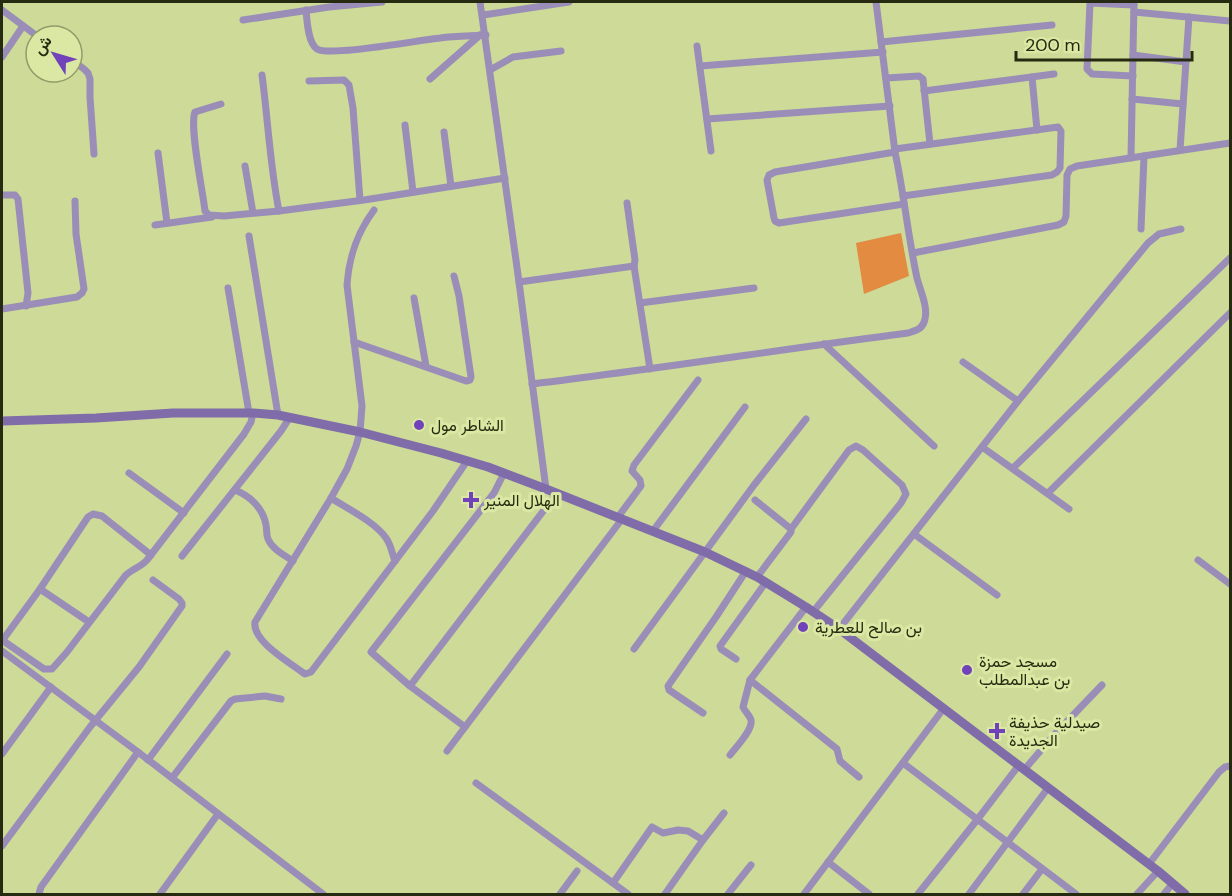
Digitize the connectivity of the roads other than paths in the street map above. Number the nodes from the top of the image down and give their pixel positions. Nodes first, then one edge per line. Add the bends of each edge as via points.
1 (382, 2) edge
2 (480, 2) edge
3 (568, 2) edge
4 (876, 2) edge
5 (1090, 2) edge
6 (1134, 6) edge
7 (2, 10) edge
8 (306, 10) junction
9 (483, 15) junction
10 (1189, 17) junction
11 (243, 20) dead end
12 (1230, 21) edge
13 (1052, 25) dead end
14 (23, 26) joint
15 (483, 35) junction
16 (881, 42) junction
17 (698, 46) dead end
18 (561, 51) dead end
19 (883, 52) junction
20 (1133, 55) junction
21 (2, 57) edge
22 (1186, 62) junction
23 (700, 66) junction
24 (84, 69) edge
25 (490, 69) junction
26 (1054, 74) dead end
27 (261, 75) dead end
28 (1132, 76) junction
29 (1032, 77) junction
30 (886, 78) junction
31 (430, 79) dead end
32 (309, 81) dead end
33 (924, 91) junction
34 (1132, 99) junction
35 (221, 104) dead end
36 (1183, 104) junction
37 (890, 106) junction
38 (707, 119) junction
39 (405, 125) dead end
40 (1037, 130) junction
41 (444, 132) dead end
42 (1230, 143) edge
43 (930, 144) junction
44 (1180, 150) junction
45 (711, 151) dead end
46 (895, 151) junction
47 (158, 153) dead end
48 (94, 154) dead end
49 (1144, 156) junction
50 (1131, 158) junction
51 (245, 166) dead end
52 (505, 178) junction
53 (451, 186) junction
54 (413, 192) junction
55 (2, 195) edge
56 (360, 200) junction
57 (903, 200) junction
58 (75, 201) dead end
59 (627, 203) dead end
60 (374, 210) dead end
61 (279, 211) junction
62 (253, 213) junction
63 (215, 216) junction
64 (167, 223) junction
65 (155, 225) dead end
66 (1142, 229) dead end
67 (1181, 229) dead end
68 (249, 236) dead end
69 (913, 253) junction
70 (1230, 258) edge
71 (634, 266) junction
72 (454, 276) dead end
73 (519, 282) junction
74 (228, 288) dead end
75 (754, 288) dead end
76 (414, 298) dead end
77 (639, 303) junction
78 (27, 306) junction
79 (2, 309) edge
80 (1230, 314) edge
81 (354, 342) junction
82 (824, 344) junction
83 (963, 362) dead end
84 (426, 366) junction
85 (650, 369) junction
86 (698, 380) dead end
87 (532, 384) junction
88 (1018, 401) junction
89 (745, 407) dead end
90 (251, 413) junction
91 (278, 415) junction
92 (290, 417) junction
93 (806, 419) dead end
94 (2, 421) edge
95 (360, 432) junction
96 (934, 446) dead end
97 (982, 447) junction
98 (467, 461) junction
99 (1013, 468) junction
100 (129, 473) dead end
101 (504, 473) junction
102 (546, 489) junction
103 (235, 490) junction
104 (557, 493) junction
105 (1047, 493) junction
106 (331, 498) junction
107 (755, 500) dead end
108 (1069, 509) dead end
109 (183, 513) junction
110 (620, 518) junction
111 (791, 529) junction
112 (653, 531) junction
113 (914, 534) junction
114 (705, 552) junction
115 (151, 555) junction
116 (182, 556) dead end
117 (1198, 560) dead end
118 (293, 561) junction
119 (395, 561) junction
120 (746, 571) junction
121 (757, 577) junction
122 (153, 580) dead end
123 (766, 582) junction
124 (1230, 584) edge
125 (40, 589) junction
126 (997, 595) dead end
127 (809, 609) junction
128 (89, 622) junction
129 (839, 629) junction
130 (2, 641) edge
131 (634, 649) dead end
132 (2, 651) edge
133 (227, 654) dead end
134 (736, 658) dead end
135 (750, 680) junction
136 (1102, 685) dead end
137 (411, 686) junction
138 (51, 687) junction
139 (281, 699) dead end
140 (944, 708) junction
141 (703, 713) dead end
142 (96, 720) junction
143 (465, 727) junction
144 (447, 751) dead end
145 (138, 752) junction
146 (2, 754) edge
147 (730, 755) dead end
148 (148, 760) junction
149 (903, 763) junction
150 (1230, 766) edge
151 (1022, 767) junction
152 (859, 777) dead end
153 (172, 778) junction
154 (476, 783) dead end
155 (1048, 788) junction
156 (724, 813) dead end
157 (218, 814) junction
158 (977, 820) junction
159 (703, 840) junction
160 (1008, 843) junction
161 (2, 846) edge
162 (828, 862) junction
163 (1149, 864) junction
164 (751, 865) dead end
165 (1042, 869) junction
166 (578, 871) dead end
167 (1158, 871) junction
168 (613, 883) junction
169 (1173, 883) junction
170 (162, 893) edge
171 (39, 894) edge
172 (324, 894) edge
173 (560, 894) edge
174 (628, 894) edge
175 (665, 894) edge
176 (728, 894) edge
177 (804, 894) edge
178 (869, 894) edge
179 (918, 894) edge
180 (969, 894) edge
181 (1023, 894) edge
182 (1076, 894) edge
183 (1137, 894) edge
184 (1164, 894) edge
185 (1185, 894) edge

1 - 8 street
2 - 9 street
3 - 9 street
4 - 16 street
5 - 6 street
5 - 28 street via 1088,72
6 - 10 street
6 - 20 street
7 - 14 street
8 - 11 street
8 - 15 street via 311,43 328,52
9 - 15 street
10 - 12 street
10 - 22 street
13 - 16 street
14 - 21 street
15 - 25 street
15 - 31 street
16 - 19 street
17 - 23 street
18 - 25 street via 513,57
19 - 23 street
19 - 30 street
20 - 22 street
20 - 28 street
22 - 36 street
23 - 38 street
24 - 48 street via 90,79
25 - 52 street
26 - 29 street
27 - 61 street
28 - 34 street
29 - 33 street
29 - 40 street
30 - 33 street via 920,76
30 - 37 street
32 - 56 street via 344,80 349,85
33 - 43 street
34 - 36 street
34 - 50 street
35 - 63 street via 195,112 194,116 205,211
36 - 44 street
37 - 38 street
37 - 46 street
38 - 45 street
39 - 54 street
40 - 43 street
40 - 57 street via 1060,129 1060,168 1056,173
41 - 53 street
42 - 44 street
43 - 46 street
44 - 49 street
46 - 57 street
46 - 57 street via 775,172 767,180 774,218 779,222
47 - 64 street
49 - 50 street
49 - 66 street
50 - 69 street via 1070,169 1066,216 1058,225
51 - 62 street
52 - 53 street
52 - 73 street
53 - 54 street
54 - 56 street
55 - 78 street via 18,198
56 - 61 street
57 - 69 street
58 - 78 street via 83,291 77,297
59 - 71 street
60 - 81 street via 357,238 348,270
61 - 62 street
62 - 63 street
63 - 64 street
64 - 65 street
67 - 88 street via 1159,234 1148,243
68 - 91 street
69 - 82 street via 926,311 922,326 908,333
70 - 99 street
71 - 73 street
71 - 77 street
72 - 84 street via 471,378 466,381
73 - 87 street
74 - 90 street
75 - 77 street
76 - 84 street
77 - 85 street
78 - 79 street
80 - 105 street
81 - 84 street
81 - 95 street via 362,406
82 - 85 street
82 - 96 street
83 - 88 street
85 - 87 street
86 - 110 street via 634,465 632,471 641,486
87 - 102 street
88 - 97 street
89 - 112 street
90 - 91 main road
90 - 94 main road via 173,412
90 - 109 street via 244,434
91 - 92 main road
92 - 95 main road
92 - 103 street
93 - 114 street
95 - 98 main road
95 - 106 street
97 - 99 street
97 - 113 street
98 - 101 main road
98 - 119 street
99 - 105 street
100 - 109 street
101 - 102 main road
101 - 137 street via 494,493 371,652
102 - 104 main road
103 - 116 street
103 - 118 street via 262,512 268,539
104 - 110 main road
104 - 137 street
105 - 108 street
106 - 118 street
106 - 119 street via 378,529 391,547
107 - 111 street
109 - 115 street
110 - 112 main road
110 - 143 street
111 - 121 street
111 - 127 street via 849,450 856,446 903,485 906,494 901,503
112 - 114 main road
113 - 126 street
113 - 129 street
114 - 120 main road
114 - 131 street
115 - 125 street via 102,516 93,514
115 - 128 street via 125,576
117 - 124 street
118 - 119 street via 254,628 265,643 305,674 315,668
120 - 121 main road
120 - 141 street via 668,686
121 - 123 main road
122 - 142 street via 182,605 139,668
123 - 127 main road
123 - 134 street via 720,646
125 - 128 street
125 - 130 street
127 - 129 main road
127 - 135 street
128 - 130 street via 52,669 44,669
129 - 140 main road
132 - 138 street
133 - 148 street
135 - 147 street via 743,707 752,723
135 - 152 street via 837,749 840,761
136 - 151 street
137 - 143 street
138 - 142 street
138 - 146 street
139 - 153 street via 265,696 231,701
140 - 149 street
140 - 151 main road
142 - 145 street
142 - 161 street
143 - 144 street
145 - 148 street
145 - 171 street
148 - 153 street
149 - 158 street
149 - 162 street
150 - 163 street via 1219,772
151 - 155 main road
151 - 158 street
153 - 157 street
154 - 168 street
155 - 160 street
155 - 163 main road
156 - 159 street
157 - 170 street
157 - 172 street
158 - 160 street
158 - 179 street
159 - 168 street via 688,831 663,833 652,827
159 - 175 street
160 - 165 street
160 - 180 street
162 - 177 street
162 - 178 street
163 - 167 main road
164 - 176 street
165 - 181 street
165 - 182 street
166 - 173 street
167 - 169 main road
167 - 183 street
168 - 174 street
169 - 184 street
169 - 185 main road

